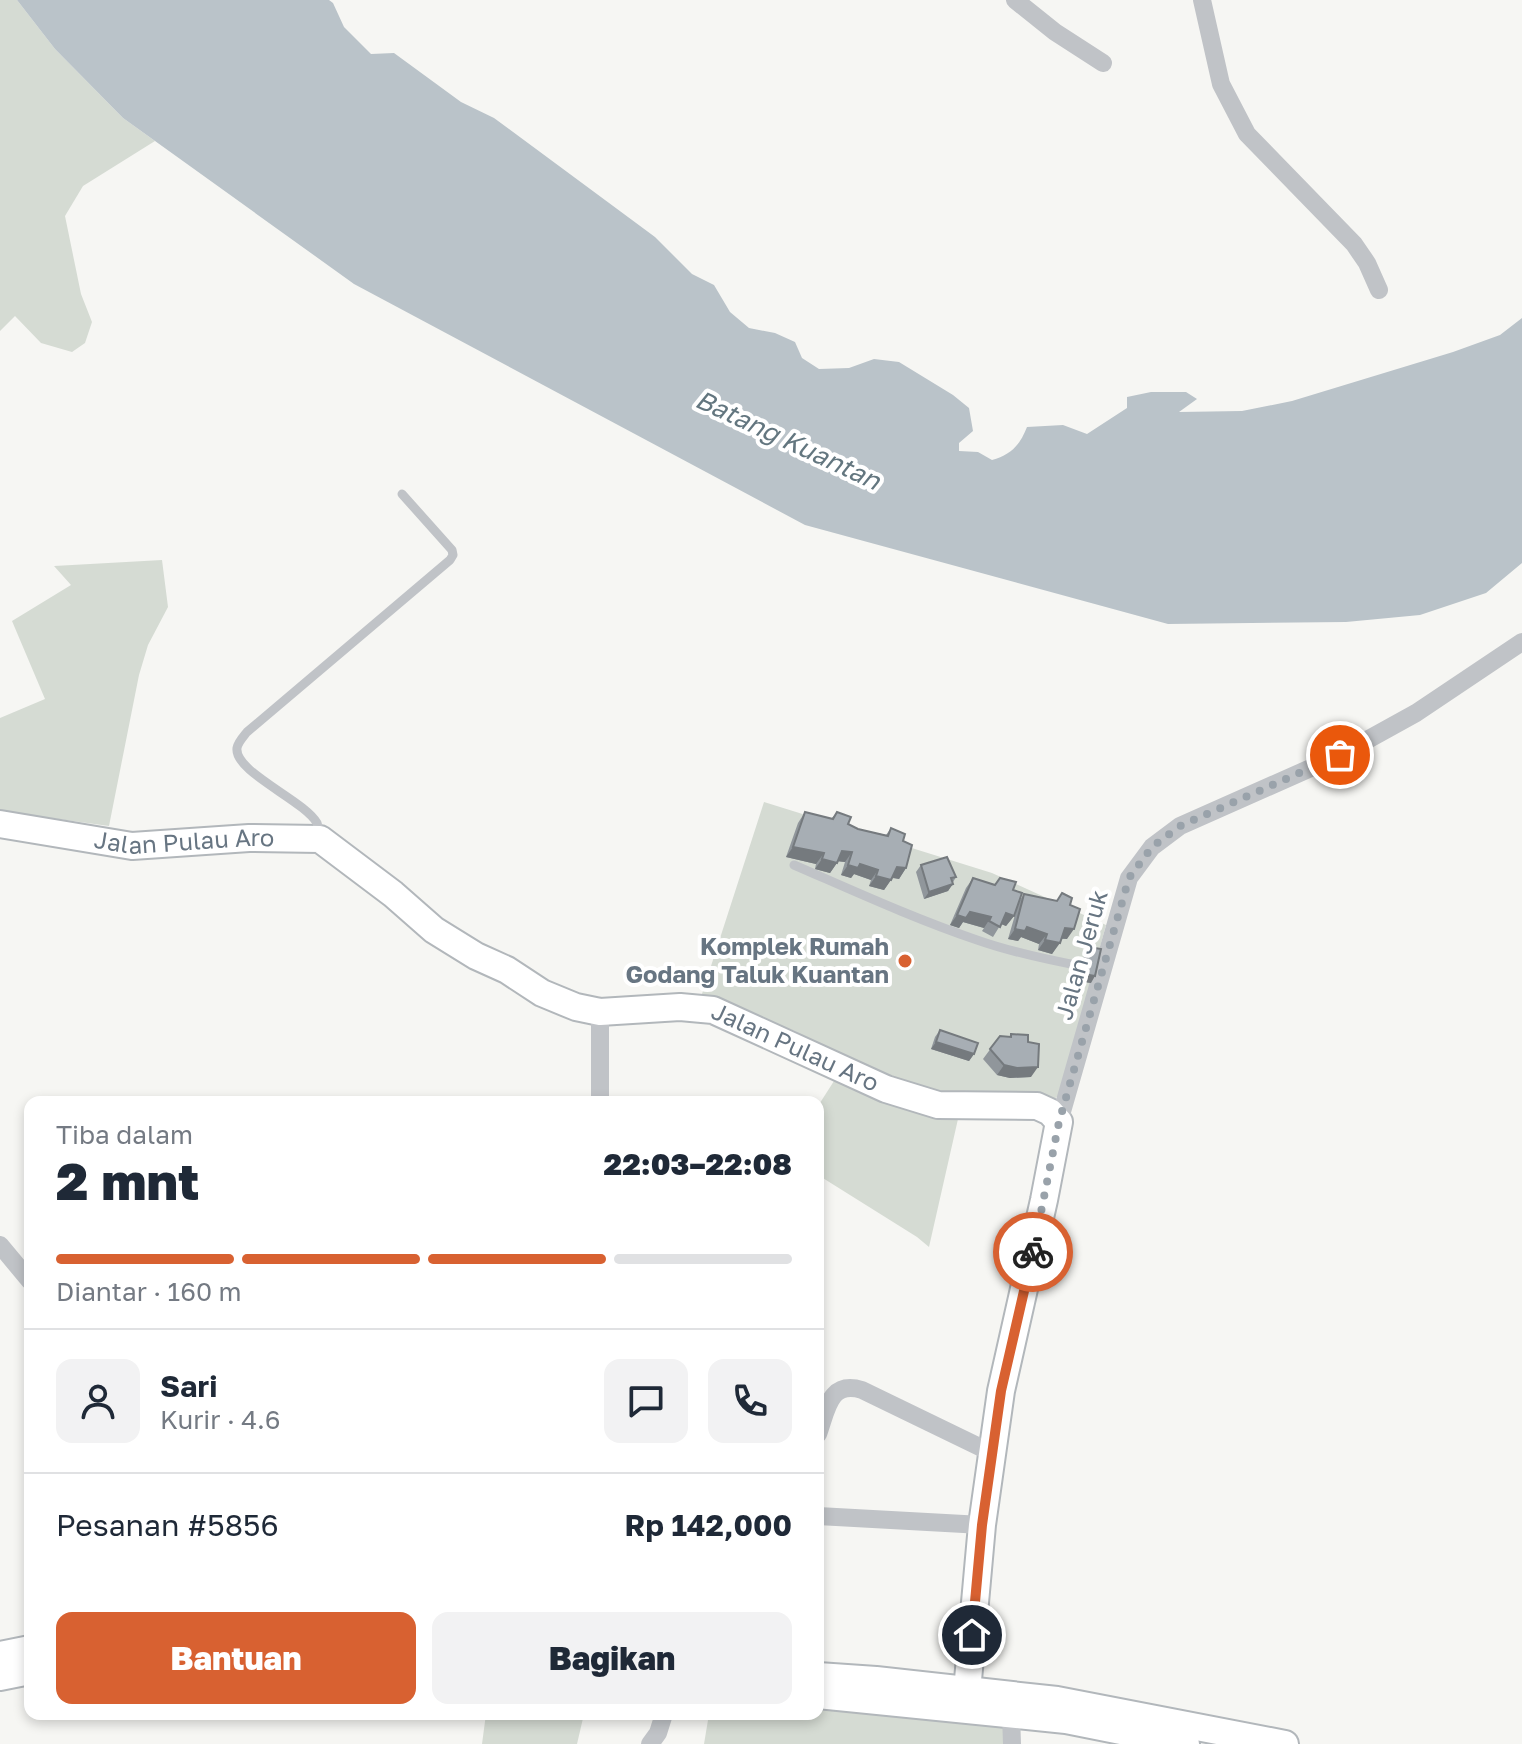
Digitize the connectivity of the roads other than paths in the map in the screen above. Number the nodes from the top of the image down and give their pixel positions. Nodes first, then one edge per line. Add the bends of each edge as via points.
1 (1015, 0) edge
2 (1202, 0) edge
3 (1103, 63) dead end
4 (1379, 290) dead end
5 (402, 494) dead end
6 (1522, 642) edge
7 (0, 824) edge
8 (320, 839) junction
9 (794, 865) dead end
10 (1102, 970) junction
11 (600, 1012) junction
12 (600, 1096) edge
13 (1059, 1122) junction
14 (0, 1245) edge
15 (24, 1274) edge
16 (824, 1418) edge
17 (992, 1453) junction
18 (824, 1516) edge
19 (982, 1525) junction
20 (24, 1650) edge
21 (0, 1655) edge
22 (24, 1672) edge
23 (824, 1676) edge
24 (0, 1677) edge
25 (967, 1691) junction
26 (824, 1696) edge
27 (1011, 1714) junction
28 (662, 1720) edge
29 (650, 1744) edge
30 (1012, 1744) edge
31 (1186, 1744) edge
32 (1285, 1744) edge

1 - 3 street
2 - 4 street via 1221,84 1247,134 1354,244
5 - 8 lane via 452,550 450,560 238,744 244,766 304,809 318,825
6 - 10 street, Jalan Jeruk via 1391,727 1180,826 1152,847 1129,878
7 - 8 street, Jalan Pulau Aro via 132,846
8 - 11 street, Jalan Pulau Aro via 434,930 476,956 542,993
9 - 10 lane via 979,941
10 - 13 street, Jalan Jeruk
11 - 12 street
11 - 13 street, Jalan Pulau Aro via 713,1010 886,1089 938,1105 1037,1106
13 - 17 street
14 - 15 street
16 - 17 street via 833,1395 851,1387
17 - 19 street
18 - 19 street
19 - 25 street
20 - 21 street
22 - 24 street
23 - 25 street
25 - 32 street via 1057,1700
26 - 27 street
27 - 30 street
27 - 31 street
28 - 29 street

